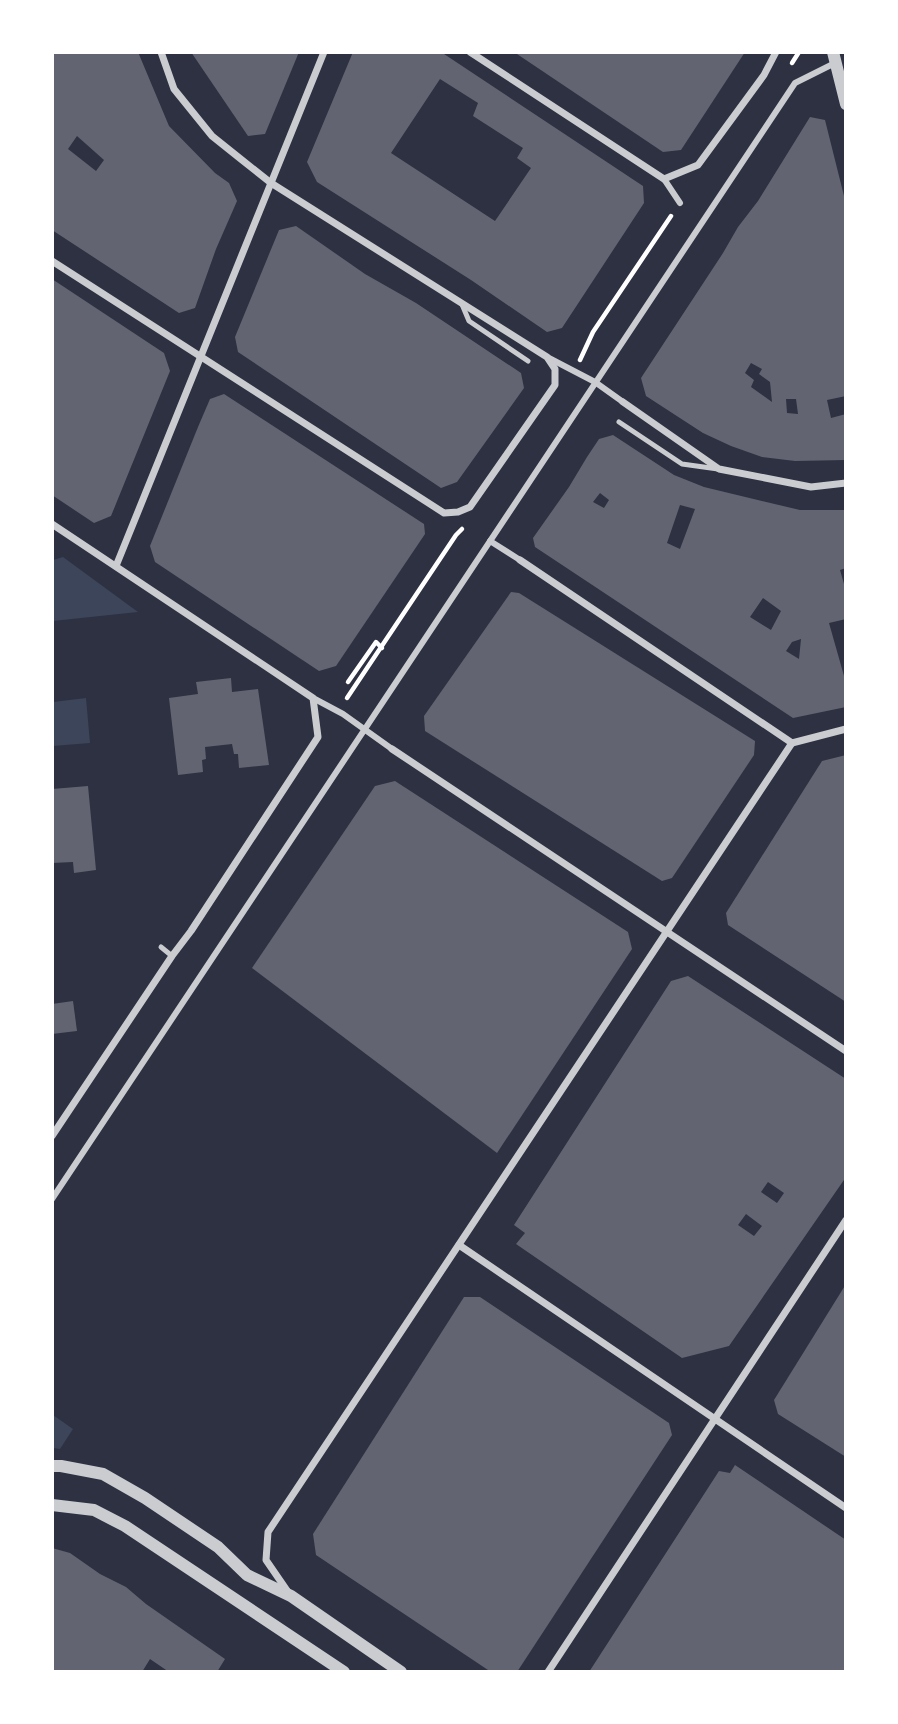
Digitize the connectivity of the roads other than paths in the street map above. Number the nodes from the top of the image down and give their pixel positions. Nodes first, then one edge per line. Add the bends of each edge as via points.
1 (161, 52) edge
2 (324, 52) edge
3 (470, 52) edge
4 (776, 52) edge
5 (834, 58) edge
6 (845, 104) edge
7 (664, 179) junction
8 (271, 183) junction
9 (680, 203) road end
10 (52, 261) edge
11 (461, 302) junction
12 (201, 357) junction
13 (547, 357) junction
14 (528, 361) dead end
15 (596, 382) junction
16 (623, 402) joint
17 (619, 422) dead end
18 (719, 469) junction
19 (845, 483) edge
20 (52, 524) edge
21 (490, 541) junction
22 (520, 560) joint
23 (116, 566) junction
24 (313, 698) junction
25 (845, 729) edge
26 (365, 730) junction
27 (792, 743) junction
28 (392, 749) joint
29 (667, 932) junction
30 (161, 947) dead end
31 (172, 956) junction
32 (845, 1051) edge
33 (52, 1136) edge
34 (52, 1199) edge
35 (845, 1220) edge
36 (458, 1245) junction
37 (716, 1419) junction
38 (52, 1466) edge
39 (52, 1505) edge
40 (845, 1508) edge
41 (291, 1596) junction
42 (344, 1671) edge
43 (401, 1671) edge
44 (548, 1671) edge

1 - 8 street via 174,89 212,136
2 - 8 street
3 - 7 street
4 - 7 street via 698,165
5 - 6 street
5 - 15 street via 795,83
7 - 9 street
8 - 11 street
8 - 12 street
10 - 12 street
11 - 13 street
11 - 14 lane via 469,321
12 - 13 street via 444,513 470,507 555,385 555,369
12 - 23 street
13 - 15 street
15 - 16 street
15 - 21 street
16 - 18 street
17 - 18 lane via 682,464
18 - 19 street via 811,487
20 - 23 street
21 - 22 street
21 - 26 street
22 - 27 street
23 - 24 street
24 - 26 street
24 - 31 street via 318,737
25 - 27 street
26 - 28 street
26 - 34 street
27 - 29 street
28 - 29 street
29 - 32 street
29 - 36 street
30 - 31 lane
31 - 33 street
35 - 37 street
36 - 37 street
36 - 41 street via 268,1532 266,1560
37 - 40 street
37 - 44 street
38 - 41 street via 103,1474 218,1547 247,1576
39 - 42 street via 94,1510 125,1526
41 - 43 street

